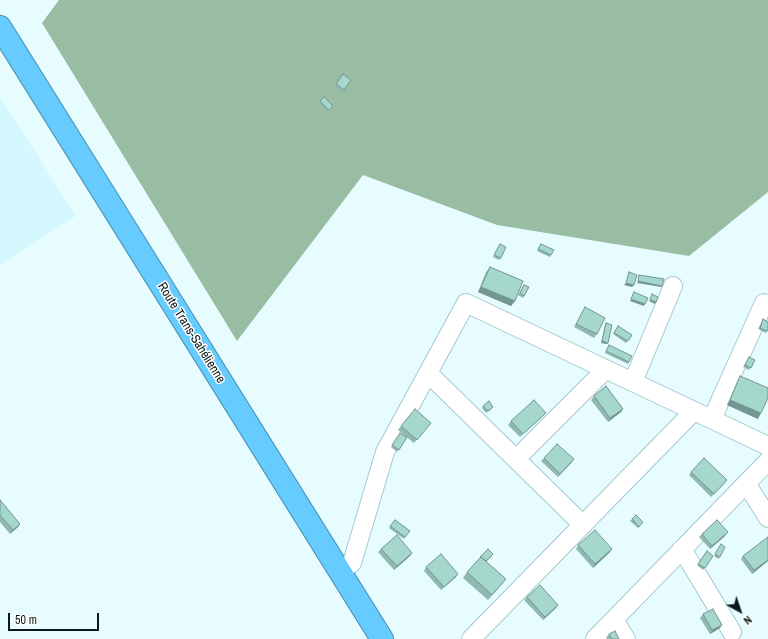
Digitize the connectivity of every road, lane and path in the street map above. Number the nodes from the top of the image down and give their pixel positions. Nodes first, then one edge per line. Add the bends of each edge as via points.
1 (0, 27) edge
2 (673, 286) dead end
3 (764, 303) dead end
4 (606, 369) junction
5 (428, 373) junction
6 (633, 382) junction
7 (694, 410) junction
8 (712, 419) junction
9 (768, 446) edge
10 (516, 459) junction
11 (768, 461) edge
12 (746, 483) junction
13 (768, 518) edge
14 (583, 525) junction
15 (682, 549) junction
16 (340, 572) junction
17 (614, 620) junction
18 (732, 632) dead end
19 (382, 639) edge
20 (472, 639) edge
21 (595, 639) edge
22 (626, 639) edge

1 - 16 highway, Route Trans-Sahélienne
2 - 6 street
3 - 8 street
4 - 5 street via 466,303
4 - 6 street
4 - 10 street
5 - 10 street
5 - 16 street via 385,452 352,564
6 - 7 street
7 - 8 street
7 - 14 street
8 - 9 street
10 - 14 street
11 - 12 street
12 - 13 street
12 - 15 street
14 - 20 street
15 - 17 street
15 - 18 street
16 - 19 highway, Route Trans-Sahélienne
17 - 21 street
17 - 22 street

